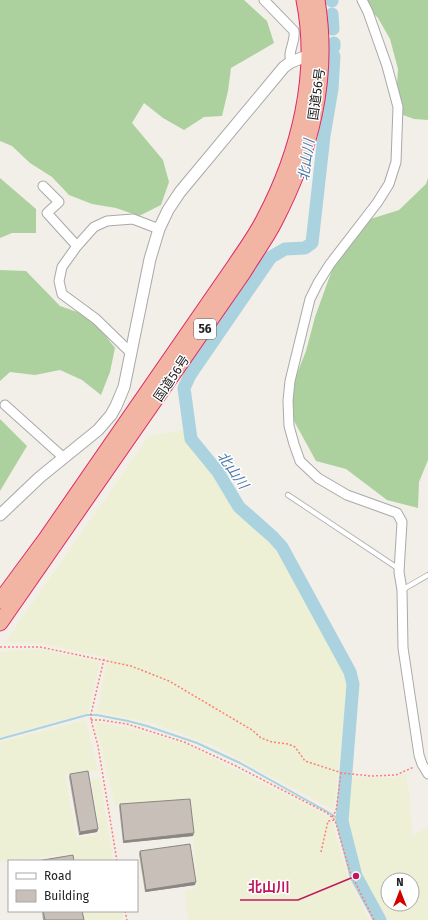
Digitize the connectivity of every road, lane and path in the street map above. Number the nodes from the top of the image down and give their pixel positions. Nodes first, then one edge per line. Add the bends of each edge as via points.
1 (264, 0) edge
2 (304, 0) edge
3 (317, 0) edge
4 (362, 0) edge
5 (315, 53) junction
6 (291, 62) junction
7 (43, 186) dead end
8 (159, 229) junction
9 (77, 246) junction
10 (131, 353) junction
11 (5, 405) dead end
12 (111, 415) junction
13 (129, 428) junction
14 (64, 458) junction
15 (288, 495) dead end
16 (0, 515) edge
17 (399, 569) junction
18 (428, 575) edge
19 (402, 590) junction
20 (0, 601) edge
21 (0, 623) edge
22 (0, 647) edge
23 (104, 660) junction
24 (91, 720) junction
25 (422, 764) junction
26 (341, 773) junction
27 (428, 774) edge
28 (332, 817) junction
29 (335, 820) junction
30 (321, 852) dead end
31 (118, 860) edge
32 (374, 920) edge

1 - 6 street via 294,31 295,37 289,53
2 - 5 highway, 国道56号 / 56 via 308,37
3 - 5 highway, 国道56号 / 56 via 321,37
4 - 17 street via 387,66 398,107 396,162 389,184 378,203 330,264 310,299 290,381 289,426 300,461 318,478 347,495 397,514 402,522
5 - 6 street
5 - 13 highway, 国道56号 / 56 via 319,89 308,145 278,216 243,273
6 - 8 street via 180,192
7 - 9 street via 59,202 47,213
8 - 9 street via 134,219 107,222 94,227
8 - 10 street via 150,259
9 - 10 street via 62,267 59,281 62,294 96,319
10 - 12 street via 124,387
11 - 14 street
12 - 13 street
12 - 14 street via 98,430
13 - 20 highway, 国道56号 / 56
13 - 21 highway, 国道56号 / 56
14 - 16 street
15 - 17 lane
17 - 19 street
18 - 19 lane
19 - 25 street via 404,648
22 - 23 path via 40,647
23 - 24 path
23 - 26 path via 131,666 169,681 252,730 261,738 295,747 305,761
24 - 28 path via 127,724 184,742 236,766
24 - 31 path
25 - 26 path via 396,775
25 - 27 street
26 - 28 path via 336,811
28 - 29 path
29 - 30 path via 328,821
29 - 32 path via 350,872

